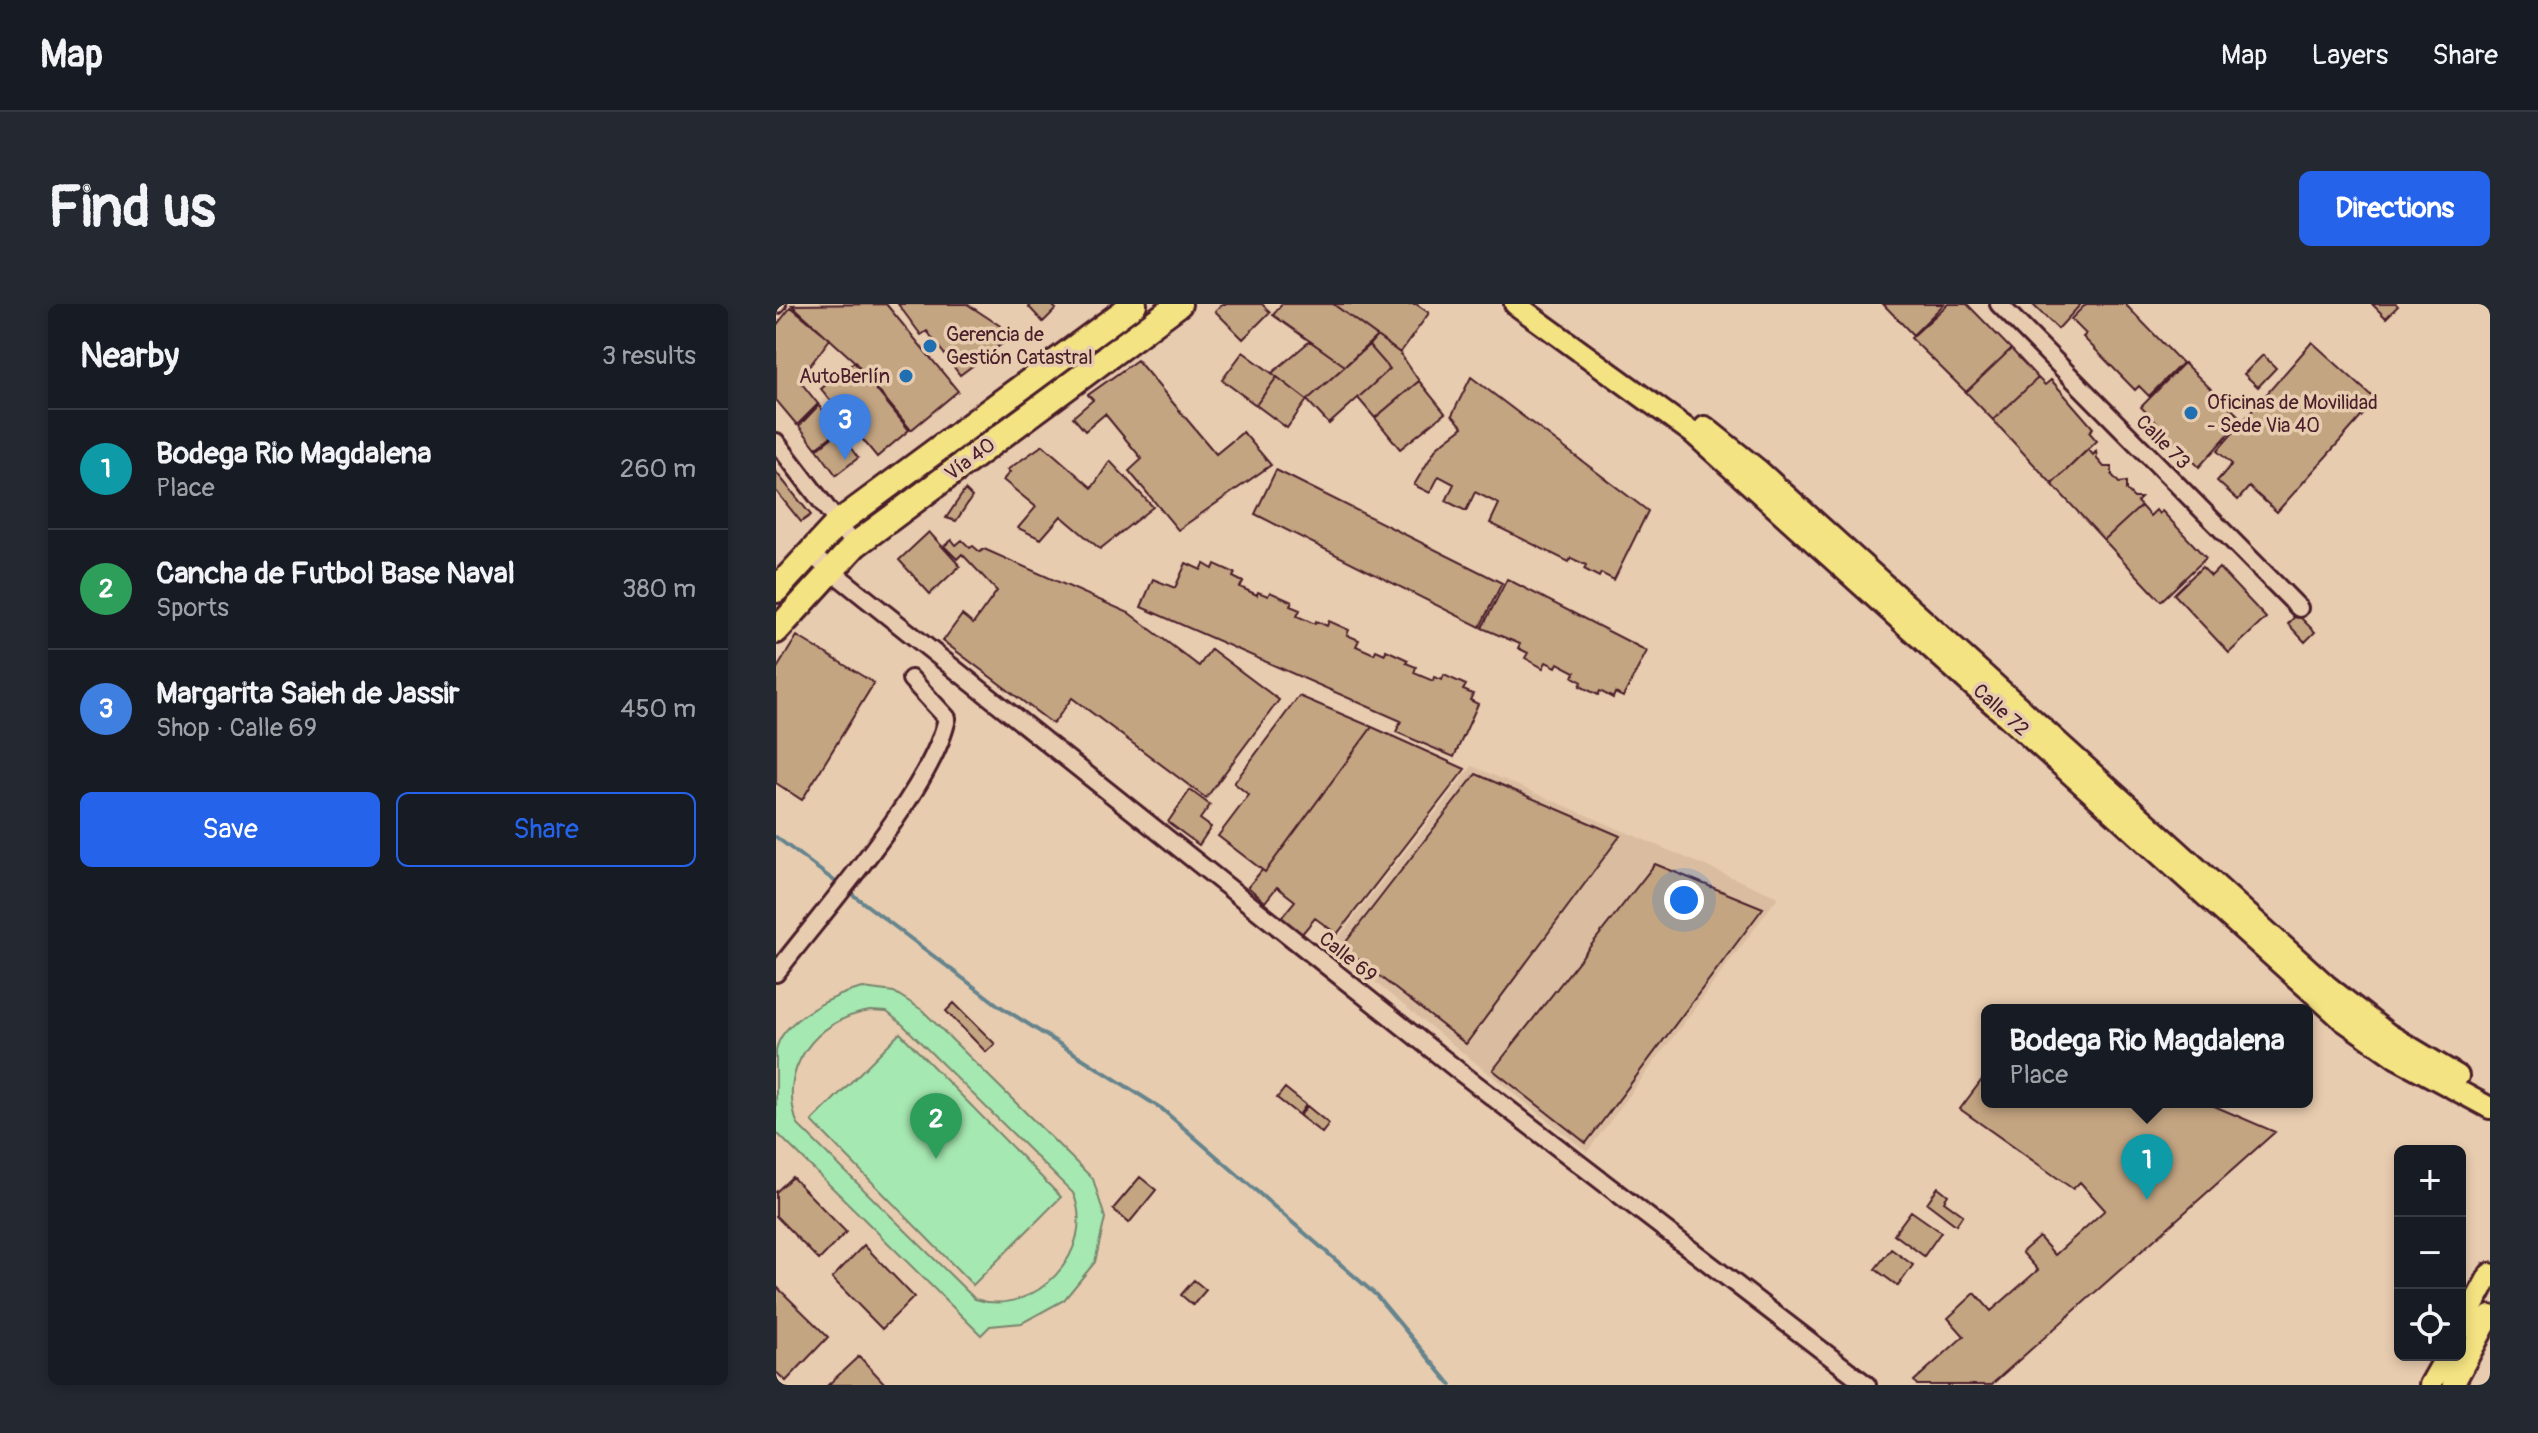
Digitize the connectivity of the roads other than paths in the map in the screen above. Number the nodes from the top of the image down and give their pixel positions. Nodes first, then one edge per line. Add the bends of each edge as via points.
1 (1179, 304) edge
2 (1515, 304) edge
3 (1539, 304) edge
4 (1999, 304) edge
5 (1125, 306) edge
6 (776, 442) edge
7 (838, 523) junction
8 (855, 545) junction
9 (809, 553) junction
10 (830, 570) junction
11 (776, 590) edge
12 (2299, 608) dead end
13 (776, 631) edge
14 (911, 679) dead end
15 (776, 973) edge
16 (2490, 1093) edge
17 (2490, 1108) edge
18 (2490, 1274) edge
19 (2490, 1316) edge
20 (2466, 1319) edge
21 (2444, 1361) edge
22 (1867, 1385) edge
23 (2430, 1385) edge
24 (2453, 1385) edge

1 - 8 highway, Vía 40
2 - 17 main road, Calle 72 via 1694,434 2343,1020 2397,1058
3 - 16 main road, Calle 72 via 1757,469 2326,985 2388,1034
4 - 12 street, Calle 73
5 - 7 highway, Vía 40
6 - 7 street
7 - 8 street
7 - 9 highway, Vía 40
8 - 10 highway, Vía 40
9 - 10 street, Calle 69
9 - 11 highway, Vía 40
10 - 13 highway, Vía 40
10 - 22 street, Calle 69 via 1460,1072
14 - 15 street via 947,718 944,737 902,807
18 - 20 main road
19 - 24 main road
21 - 23 main road

